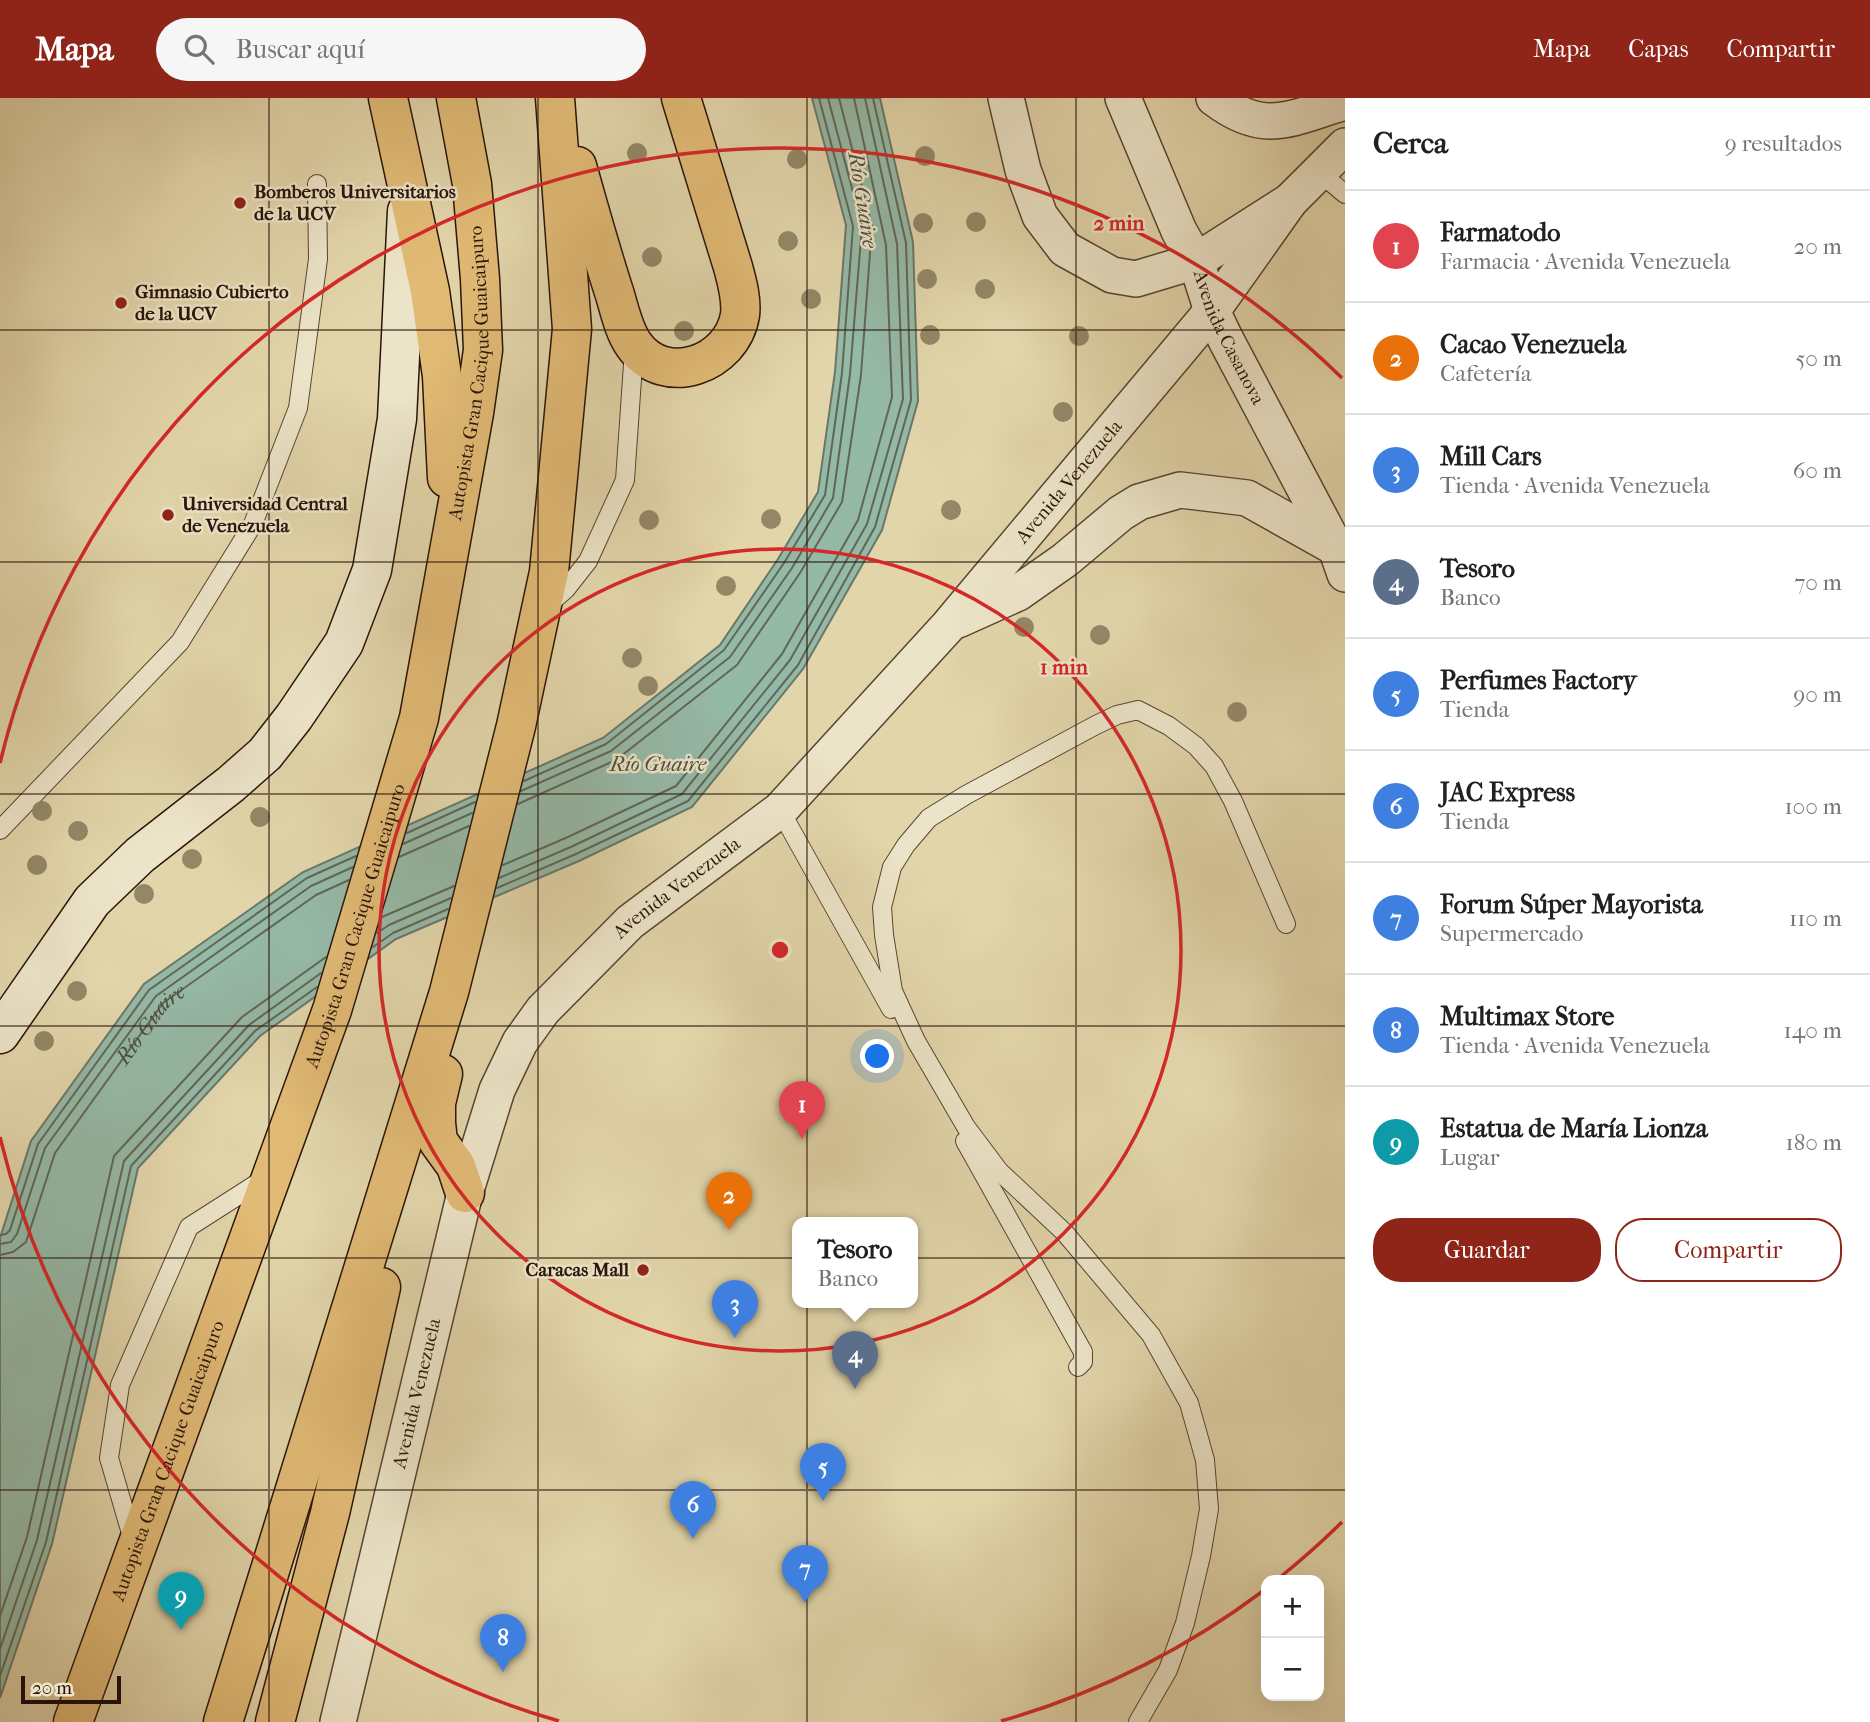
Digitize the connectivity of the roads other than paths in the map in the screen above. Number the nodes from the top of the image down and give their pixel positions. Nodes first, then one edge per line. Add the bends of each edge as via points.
1 (364, 98) edge
2 (388, 98) edge
3 (456, 98) edge
4 (557, 98) edge
5 (681, 98) edge
6 (1006, 98) edge
7 (1123, 98) edge
8 (1214, 98) edge
9 (1345, 102) edge
10 (1345, 146) edge
11 (1319, 172) junction
12 (317, 184) dead end
13 (407, 193) junction
14 (1345, 194) edge
15 (1290, 201) junction
16 (1196, 261) junction
17 (1213, 311) junction
18 (634, 346) junction
19 (446, 560) junction
20 (1340, 561) edge
21 (540, 612) junction
22 (949, 625) junction
23 (780, 810) junction
24 (0, 830) edge
25 (1286, 924) dead end
26 (449, 988) junction
27 (0, 1034) edge
28 (273, 1173) junction
29 (466, 1193) junction
30 (1079, 1367) dead end
31 (135, 1549) junction
32 (73, 1722) edge
33 (223, 1722) edge
34 (275, 1722) edge
35 (338, 1722) edge
36 (1138, 1722) edge

1 - 13 highway
2 - 13 highway
3 - 19 highway, Autopista Gran Cacique Guaicaipuro via 472,184 483,350
4 - 18 highway via 603,259
4 - 21 highway via 572,329 549,572
5 - 18 highway via 733,267 740,316 720,351 693,367 657,365
6 - 16 street via 1023,170 1040,216 1065,249 1112,275 1136,279
7 - 16 street, Avenida Casanova
8 - 9 street via 1247,119 1279,122
10 - 11 street
11 - 14 lane
11 - 15 street
12 - 24 lane via 318,259 298,408 253,524 180,642
13 - 19 highway via 430,291 442,376
13 - 27 main road via 397,419 372,570 344,643 265,754 140,855 92,901
15 - 16 street
15 - 17 street, Avenida Venezuela
16 - 17 street, Avenida Casanova
17 - 20 street, Avenida Casanova
17 - 22 street, Avenida Venezuela
18 - 21 lane via 625,480 588,561
19 - 28 highway, Autopista Gran Cacique Guaicaipuro via 419,718 332,1010
20 - 22 street via 1247,498 1180,490 1139,502 1018,593
21 - 26 highway
22 - 23 street, Avenida Venezuela
23 - 29 street, Avenida Venezuela via 630,922 543,1010 520,1042 497,1090
23 - 30 lane via 1083,1352
25 - 36 lane via 1214,766 1169,726 1138,710 1096,725 929,818 892,867 882,907 893,991 966,1127 999,1171 1065,1233 1151,1335 1189,1403 1205,1460 1209,1509 1185,1623 1168,1670
26 - 29 highway via 446,1062 436,1123 438,1141 456,1166
26 - 33 highway
26 - 34 highway via 330,1513
28 - 31 highway, Autopista Gran Cacique Guaicaipuro
28 - 31 lane via 189,1227 120,1385 109,1458
29 - 35 street, Avenida Venezuela
31 - 32 highway, Autopista Gran Cacique Guaicaipuro

